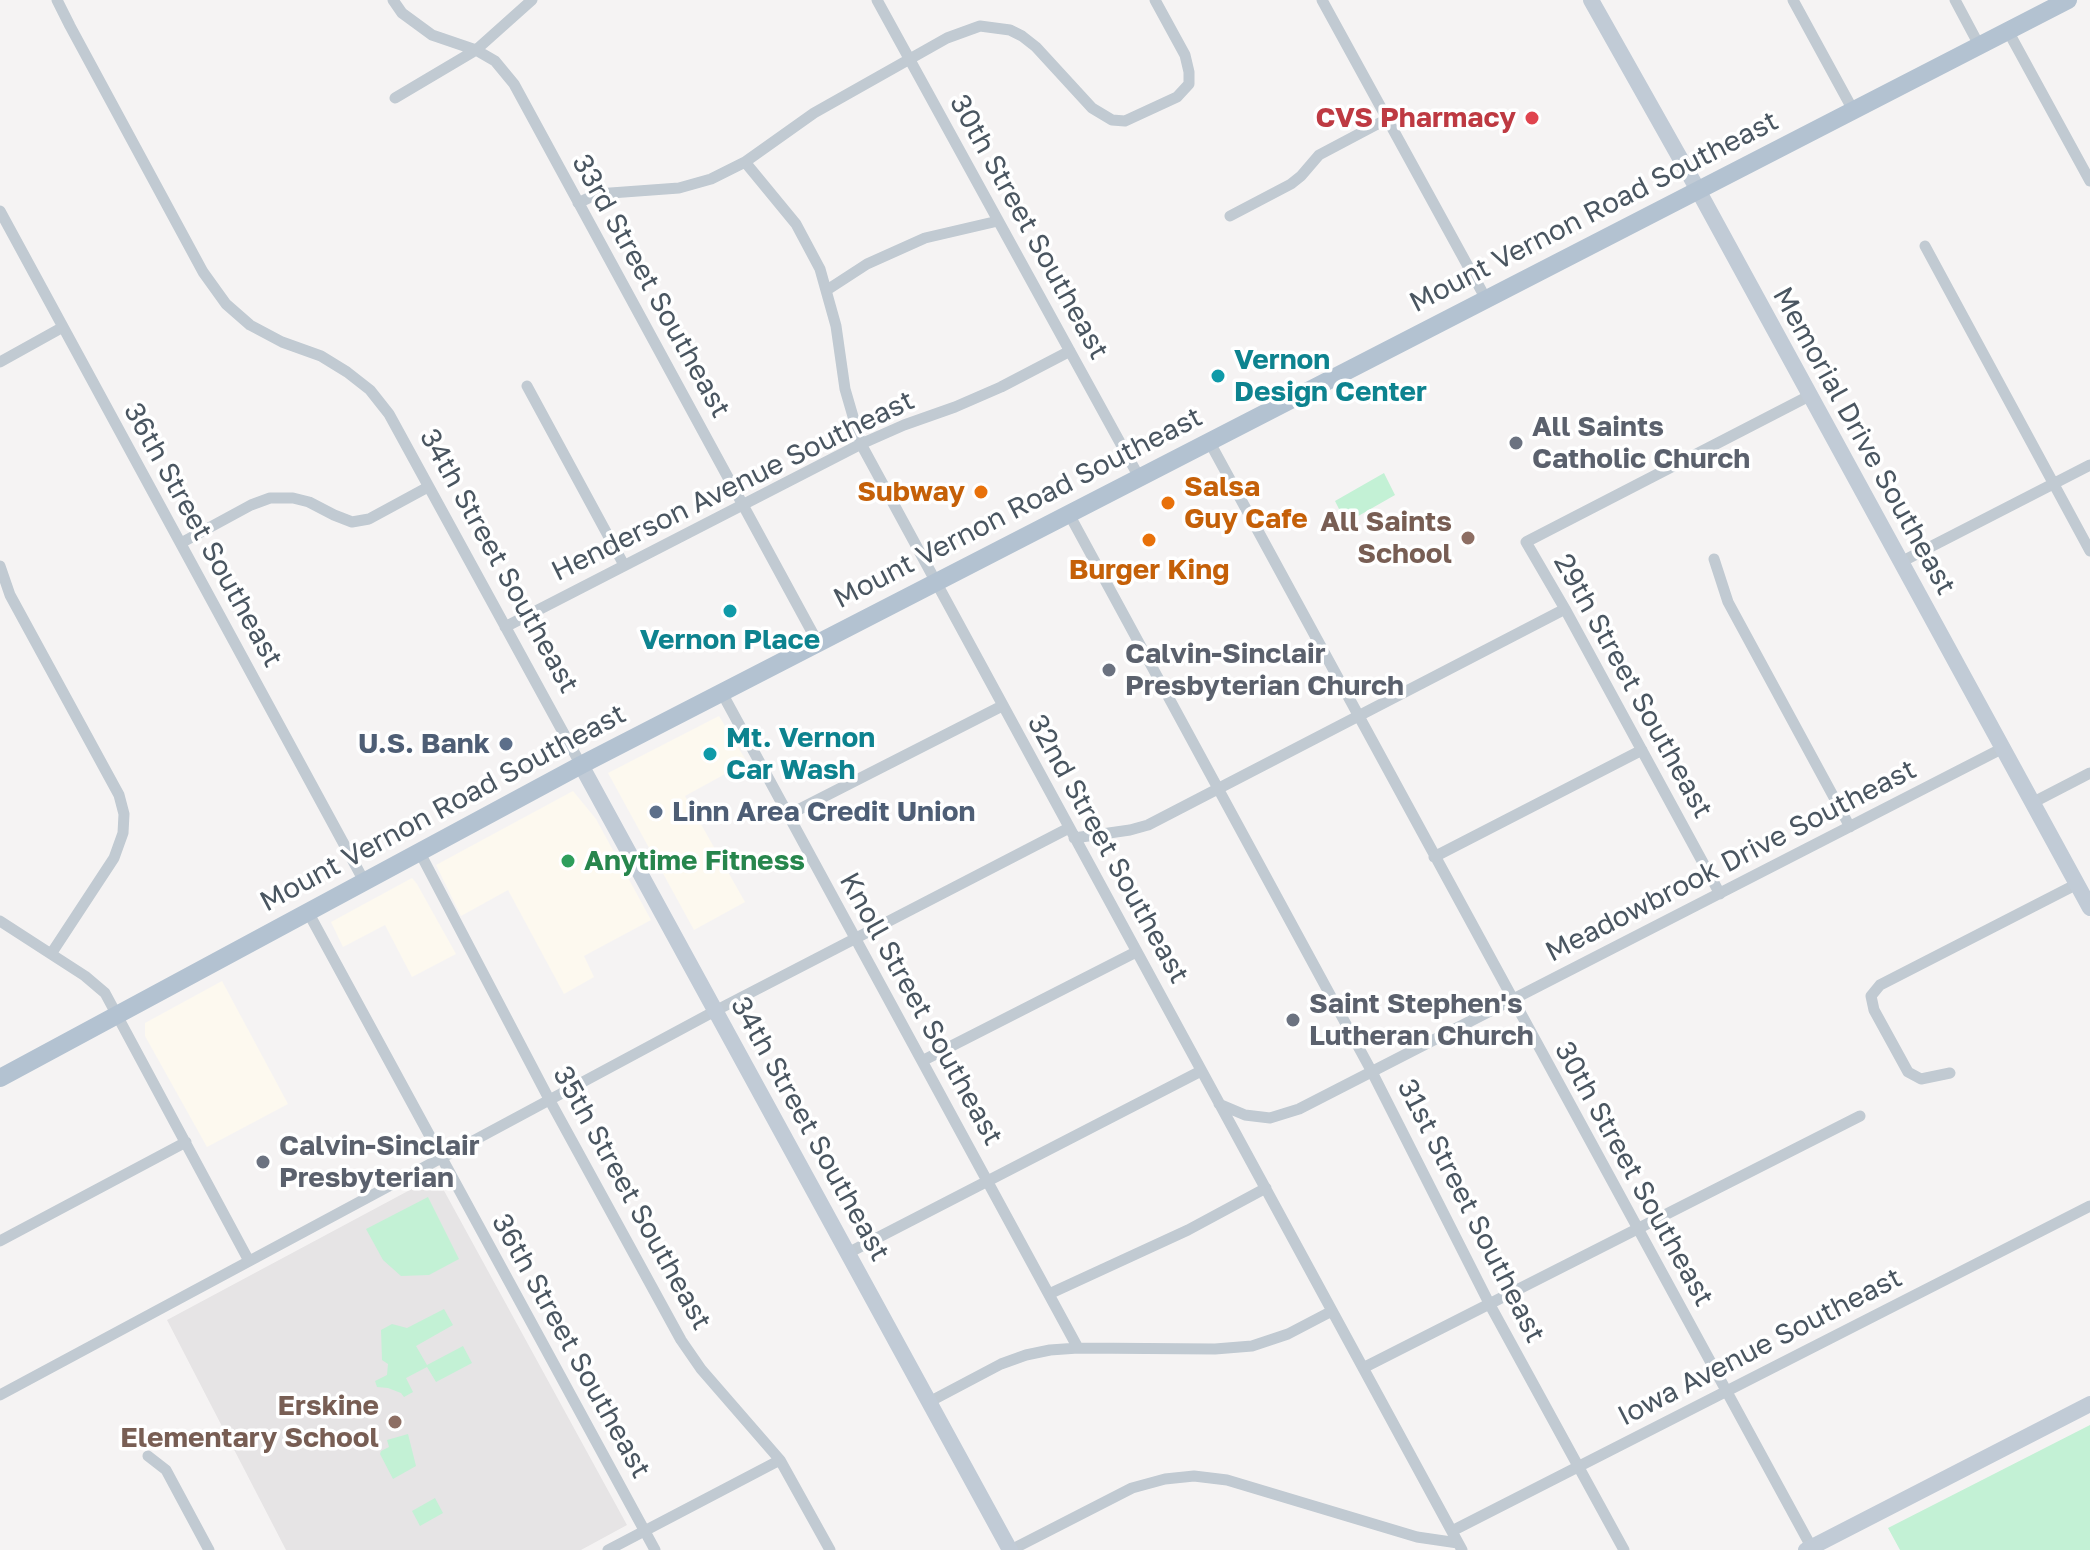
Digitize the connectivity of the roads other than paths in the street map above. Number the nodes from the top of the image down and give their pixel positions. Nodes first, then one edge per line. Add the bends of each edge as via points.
1 (57, 0) edge
2 (393, 0) edge
3 (532, 0) edge
4 (877, 0) edge
5 (1155, 0) edge
6 (1322, 0) edge
7 (1591, 0) edge
8 (1793, 0) edge
9 (1955, 0) edge
10 (2068, 0) edge
11 (2008, 31) junction
12 (1979, 45) junction
13 (476, 50) junction
14 (910, 60) junction
15 (395, 98) dead end
16 (1853, 110) junction
17 (1387, 119) junction
18 (745, 162) junction
19 (2090, 181) edge
20 (1698, 190) junction
21 (578, 203) junction
22 (0, 211) edge
23 (1230, 216) dead end
24 (998, 221) junction
25 (1925, 246) dead end
26 (827, 290) junction
27 (1486, 299) junction
28 (63, 327) junction
29 (1070, 351) junction
30 (0, 362) edge
31 (527, 386) dead end
32 (1809, 396) junction
33 (1209, 441) junction
34 (861, 444) junction
35 (2090, 465) edge
36 (1139, 477) junction
37 (2053, 483) junction
38 (428, 487) junction
39 (742, 505) junction
40 (1069, 514) junction
41 (181, 543) junction
42 (2090, 551) edge
43 (1714, 559) dead end
44 (1901, 562) junction
45 (624, 565) junction
46 (0, 566) edge
47 (936, 582) junction
48 (1565, 609) junction
49 (505, 627) junction
50 (818, 643) junction
51 (722, 693) junction
52 (1002, 706) junction
53 (1358, 717) junction
54 (2003, 748) junction
55 (1642, 750) junction
56 (581, 765) junction
57 (2090, 773) edge
58 (1218, 789) junction
59 (2032, 803) junction
60 (788, 815) junction
61 (1850, 827) junction
62 (1071, 833) junction
63 (419, 851) junction
64 (1434, 857) junction
65 (364, 881) junction
66 (2077, 884) junction
67 (1720, 894) junction
68 (2090, 908) edge
69 (308, 912) junction
70 (0, 921) edge
71 (854, 939) junction
72 (1136, 952) junction
73 (51, 954) junction
74 (1511, 999) junction
75 (715, 1011) junction
76 (116, 1014) junction
77 (922, 1061) junction
78 (1201, 1071) junction
79 (1372, 1072) junction
80 (1950, 1073) dead end
81 (0, 1078) edge
82 (549, 1099) junction
83 (1219, 1104) junction
84 (1860, 1116) dead end
85 (186, 1142) junction
86 (441, 1158) junction
87 (987, 1182) junction
88 (1266, 1188) junction
89 (2090, 1206) edge
90 (1638, 1230) junction
91 (0, 1241) edge
92 (848, 1253) junction
93 (249, 1261) junction
94 (1049, 1294) junction
95 (1490, 1305) junction
96 (1332, 1311) junction
97 (1078, 1348) junction
98 (1363, 1368) junction
99 (1725, 1391) junction
100 (0, 1395) edge
101 (929, 1402) junction
102 (2090, 1404) edge
103 (148, 1456) dead end
104 (780, 1460) junction
105 (1578, 1466) junction
106 (645, 1530) junction
107 (1452, 1531) junction
108 (1460, 1546) edge
109 (1810, 1549) edge
110 (209, 1550) edge
111 (608, 1550) edge
112 (655, 1550) edge
113 (830, 1550) edge
114 (1011, 1550) edge
115 (1624, 1550) edge

1 - 38 street, 34th Street Southeast via 203,272 226,304 250,325 321,356 370,390
2 - 13 street, 33rd Street Southeast via 432,35
3 - 13 street
4 - 14 street, 30th Street Southeast
5 - 14 street via 1185,55 1189,84 1177,97 1125,121 1092,108 1036,47 1010,30 980,26 963,31
6 - 17 street
7 - 20 street, Memorial Drive Southeast
8 - 16 street
9 - 12 street
10 - 11 main road, Mount Vernon Road Southeast
11 - 12 main road, Mount Vernon Road Southeast
11 - 19 street
12 - 16 main road, Mount Vernon Road Southeast
13 - 15 street
13 - 21 street, 33rd Street Southeast via 495,61 514,84
14 - 18 street via 814,113
14 - 24 street, 30th Street Southeast
16 - 20 main road, Mount Vernon Road Southeast
17 - 23 street via 1319,155 1291,184
17 - 27 street
18 - 21 street via 679,188 597,194
18 - 26 street, 32nd Street Southeast via 796,224
20 - 27 main road, Mount Vernon Road Southeast
20 - 32 street, Memorial Drive Southeast
21 - 39 street, 33rd Street Southeast
22 - 28 street, 36th Street Southeast
24 - 26 street via 925,238 867,264
24 - 29 street, 30th Street Southeast
25 - 37 street
26 - 34 street, 32nd Street Southeast
27 - 33 main road, Mount Vernon Road Southeast
28 - 30 street
28 - 41 street, 36th Street Southeast
29 - 34 street, Henderson Avenue Southeast via 1001,387
29 - 36 street, 30th Street Southeast
31 - 45 street
32 - 44 street, Memorial Drive Southeast
32 - 48 street, 29th Street Southeast via 1526,542
33 - 36 main road, Mount Vernon Road Southeast
33 - 53 street, 30th Street Southeast
34 - 39 street, Henderson Avenue Southeast
34 - 47 street, 32nd Street Southeast
35 - 37 street
36 - 40 main road, Mount Vernon Road Southeast
37 - 42 street
37 - 44 street
38 - 41 street via 369,519 352,522 309,502 270,498
38 - 49 street, 34th Street Southeast
39 - 45 street, Henderson Avenue Southeast
39 - 50 street, 33rd Street Southeast
40 - 47 main road, Mount Vernon Road Southeast
40 - 58 street, 31st Street Southeast
41 - 65 street, 36th Street Southeast
43 - 61 street via 1728,602
44 - 54 street, Memorial Drive Southeast
45 - 49 street, Henderson Avenue Southeast
46 - 73 street via 10,595 119,795 124,814 114,858
47 - 50 main road, Mount Vernon Road Southeast
47 - 52 street, 32nd Street Southeast
48 - 53 street
48 - 55 street, 29th Street Southeast
49 - 56 street, 34th Street Southeast
50 - 51 main road, Mount Vernon Road Southeast
51 - 56 main road, Mount Vernon Road Southeast
51 - 60 street, Knoll Street Southeast
52 - 60 street
52 - 62 street, 32nd Street Southeast
53 - 58 street
53 - 64 street, 30th Street Southeast
54 - 59 street, Memorial Drive Southeast
54 - 61 street, Meadowbrook Drive Southeast
55 - 64 street
55 - 67 street, 29th Street Southeast
56 - 63 main road, Mount Vernon Road Southeast
56 - 75 street, 34th Street Southeast
57 - 59 street
58 - 62 street via 1148,825
58 - 79 street, 31st Street Southeast
59 - 66 street, Memorial Drive Southeast
60 - 71 street, Knoll Street Southeast
61 - 67 street, Meadowbrook Drive Southeast
62 - 71 street
62 - 72 street, 32nd Street Southeast
63 - 65 main road, Mount Vernon Road Southeast
63 - 82 street, 35th Street Southeast
64 - 74 street, 30th Street Southeast
65 - 69 main road, Mount Vernon Road Southeast
66 - 68 street, Memorial Drive Southeast
66 - 80 street via 1880,985 1871,996 1908,1072 1921,1079
67 - 74 street, Meadowbrook Drive Southeast
69 - 76 main road, Mount Vernon Road Southeast
69 - 86 street, 36th Street Southeast
70 - 73 street
71 - 75 street
71 - 77 street, Knoll Street Southeast
72 - 77 street
72 - 78 street, 32nd Street Southeast
73 - 76 street via 105,993
74 - 79 street, Meadowbrook Drive Southeast
74 - 90 street, 30th Street Southeast
75 - 82 street
75 - 92 street, 34th Street Southeast
76 - 81 main road, Mount Vernon Road Southeast
76 - 85 street
77 - 87 street, Knoll Street Southeast
78 - 83 street, 32nd Street Southeast
78 - 87 street
79 - 83 street, Meadowbrook Drive Southeast via 1270,1118
79 - 95 street, 31st Street Southeast
82 - 86 street
82 - 104 street, 35th Street Southeast via 681,1340
83 - 88 street, 32nd Street Southeast
84 - 90 street
85 - 91 street
85 - 93 street
86 - 93 street
86 - 106 street, 36th Street Southeast
87 - 92 street
87 - 94 street, Knoll Street Southeast
88 - 94 street
88 - 96 street, 32nd Street Southeast
89 - 99 street, Iowa Avenue Southeast
90 - 95 street
90 - 99 street, 30th Street Southeast
92 - 101 street, 34th Street Southeast
93 - 100 street
94 - 97 street, Knoll Street Southeast
95 - 98 street
95 - 105 street, 31st Street Southeast
96 - 97 street via 1252,1346
96 - 98 street, 32nd Street Southeast
97 - 101 street via 1001,1364
98 - 107 street, 32nd Street Southeast
99 - 105 street, Iowa Avenue Southeast
99 - 109 street, 30th Street Southeast
101 - 114 street, 34th Street Southeast
102 - 109 street
103 - 110 street via 166,1470
104 - 106 street
104 - 113 street, 35th Street Southeast
105 - 107 street, Iowa Avenue Southeast
105 - 115 street, 31st Street Southeast
106 - 111 street
106 - 112 street, 36th Street Southeast
107 - 108 street, 32nd Street Southeast
108 - 114 street via 1227,1480 1194,1476 1132,1488

